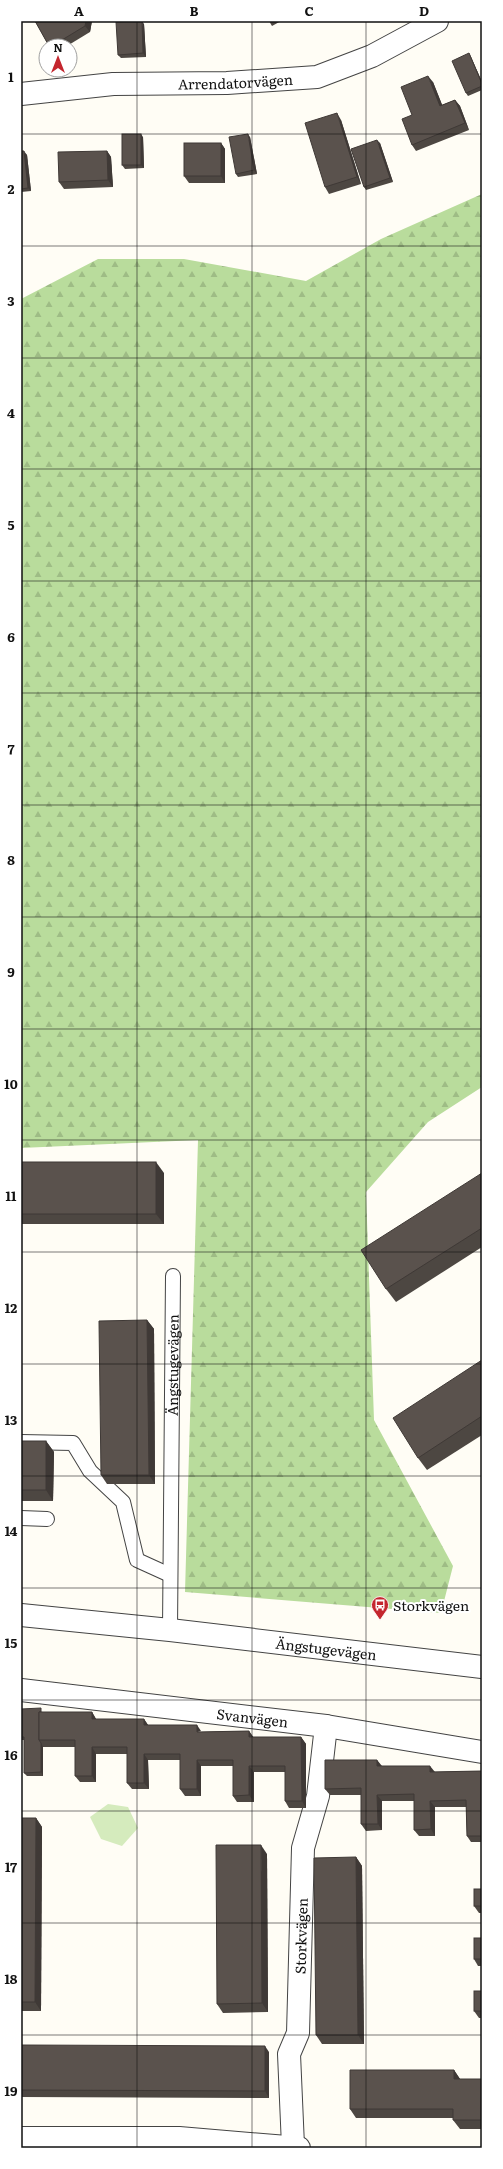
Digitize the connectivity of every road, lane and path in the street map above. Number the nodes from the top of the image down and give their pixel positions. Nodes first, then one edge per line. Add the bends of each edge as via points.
1 (437, 21) edge
2 (21, 94) edge
3 (173, 1276) dead end
4 (21, 1442) edge
5 (21, 1518) edge
6 (47, 1519) dead end
7 (170, 1575) junction
8 (21, 1615) edge
9 (170, 1630) junction
10 (482, 1667) edge
11 (21, 1690) edge
12 (326, 1726) junction
13 (482, 1752) edge
14 (21, 2138) edge
15 (296, 2147) edge

1 - 2 street, Arrendatorvägen via 372,56 317,77 227,83 113,84
3 - 7 lane, Ängstugevägen
4 - 7 lane via 73,1443 90,1471 123,1502 137,1560
5 - 6 lane
7 - 9 lane, Ängstugevägen
8 - 9 street, Ängstugevägen
9 - 10 street, Ängstugevägen
11 - 12 street, Svanvägen
12 - 13 street, Svanvägen
12 - 15 street, Storkvägen via 318,1796 303,1848 298,2033 289,2054
14 - 15 street via 179,2138

